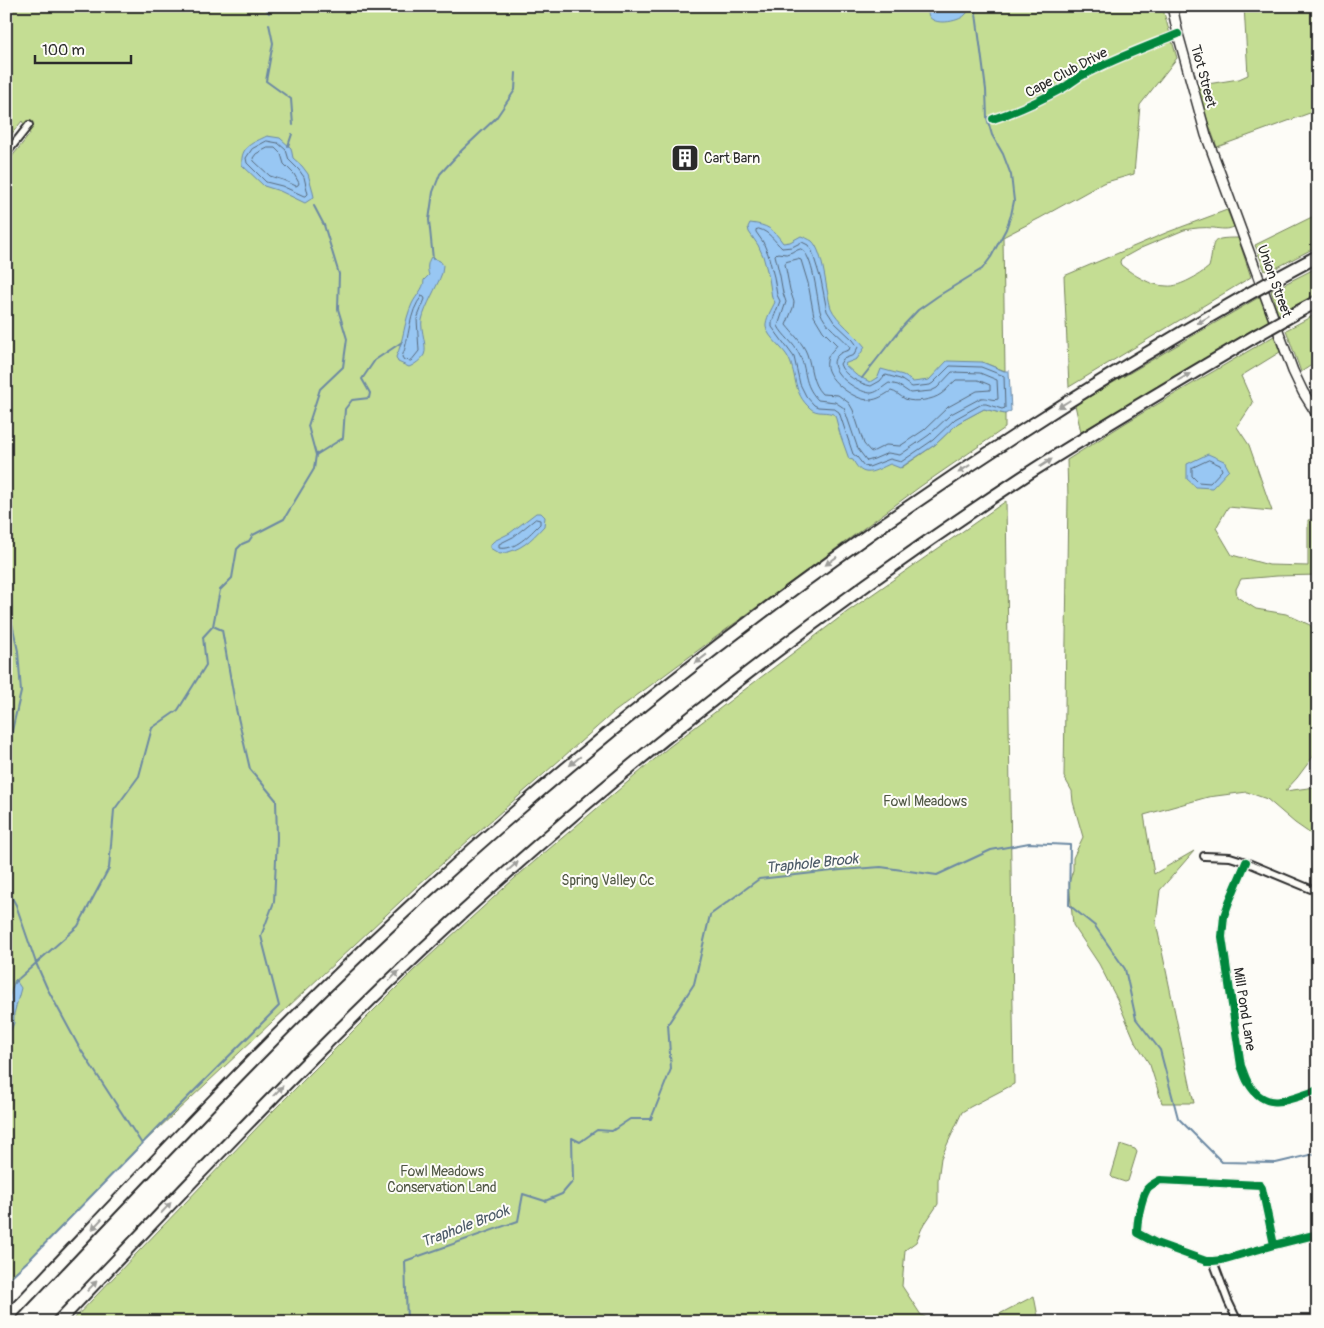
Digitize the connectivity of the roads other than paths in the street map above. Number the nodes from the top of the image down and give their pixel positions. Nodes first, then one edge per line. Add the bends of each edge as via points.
1 (1172, 6) edge
2 (1178, 34) junction
3 (993, 119) dead end
4 (29, 125) dead end
5 (1212, 153) joint
6 (6, 154) edge
7 (1318, 256) edge
8 (1318, 301) edge
9 (1318, 416) edge
10 (1204, 856) dead end
11 (1246, 862) junction
12 (1318, 892) edge
13 (1318, 1090) edge
14 (1318, 1234) edge
15 (1274, 1245) junction
16 (1213, 1261) junction
17 (6, 1319) edge
18 (58, 1322) edge
19 (1238, 1322) edge

1 - 2 main road, Tiot Street
2 - 3 street, Cape Club Drive via 1108,62 1032,104
2 - 5 main road, Tiot Street
4 - 6 street
5 - 9 main road, Union Street via 1293,371
7 -> 17 highway, bridge via 1094,386 913,503 741,628 609,732 475,847 335,977
18 -> 8 highway, bridge via 377,992 506,873 627,769 790,641 933,538 1072,446
10 - 11 street via 1230,857
11 - 12 street
11 - 13 street, Mill Pond Lane via 1224,916 1222,937 1241,1066 1255,1093 1272,1102
14 - 15 street
15 - 16 street
15 - 16 street via 1260,1185 1160,1180 1150,1186 1139,1213 1137,1233 1156,1243
16 - 19 street

